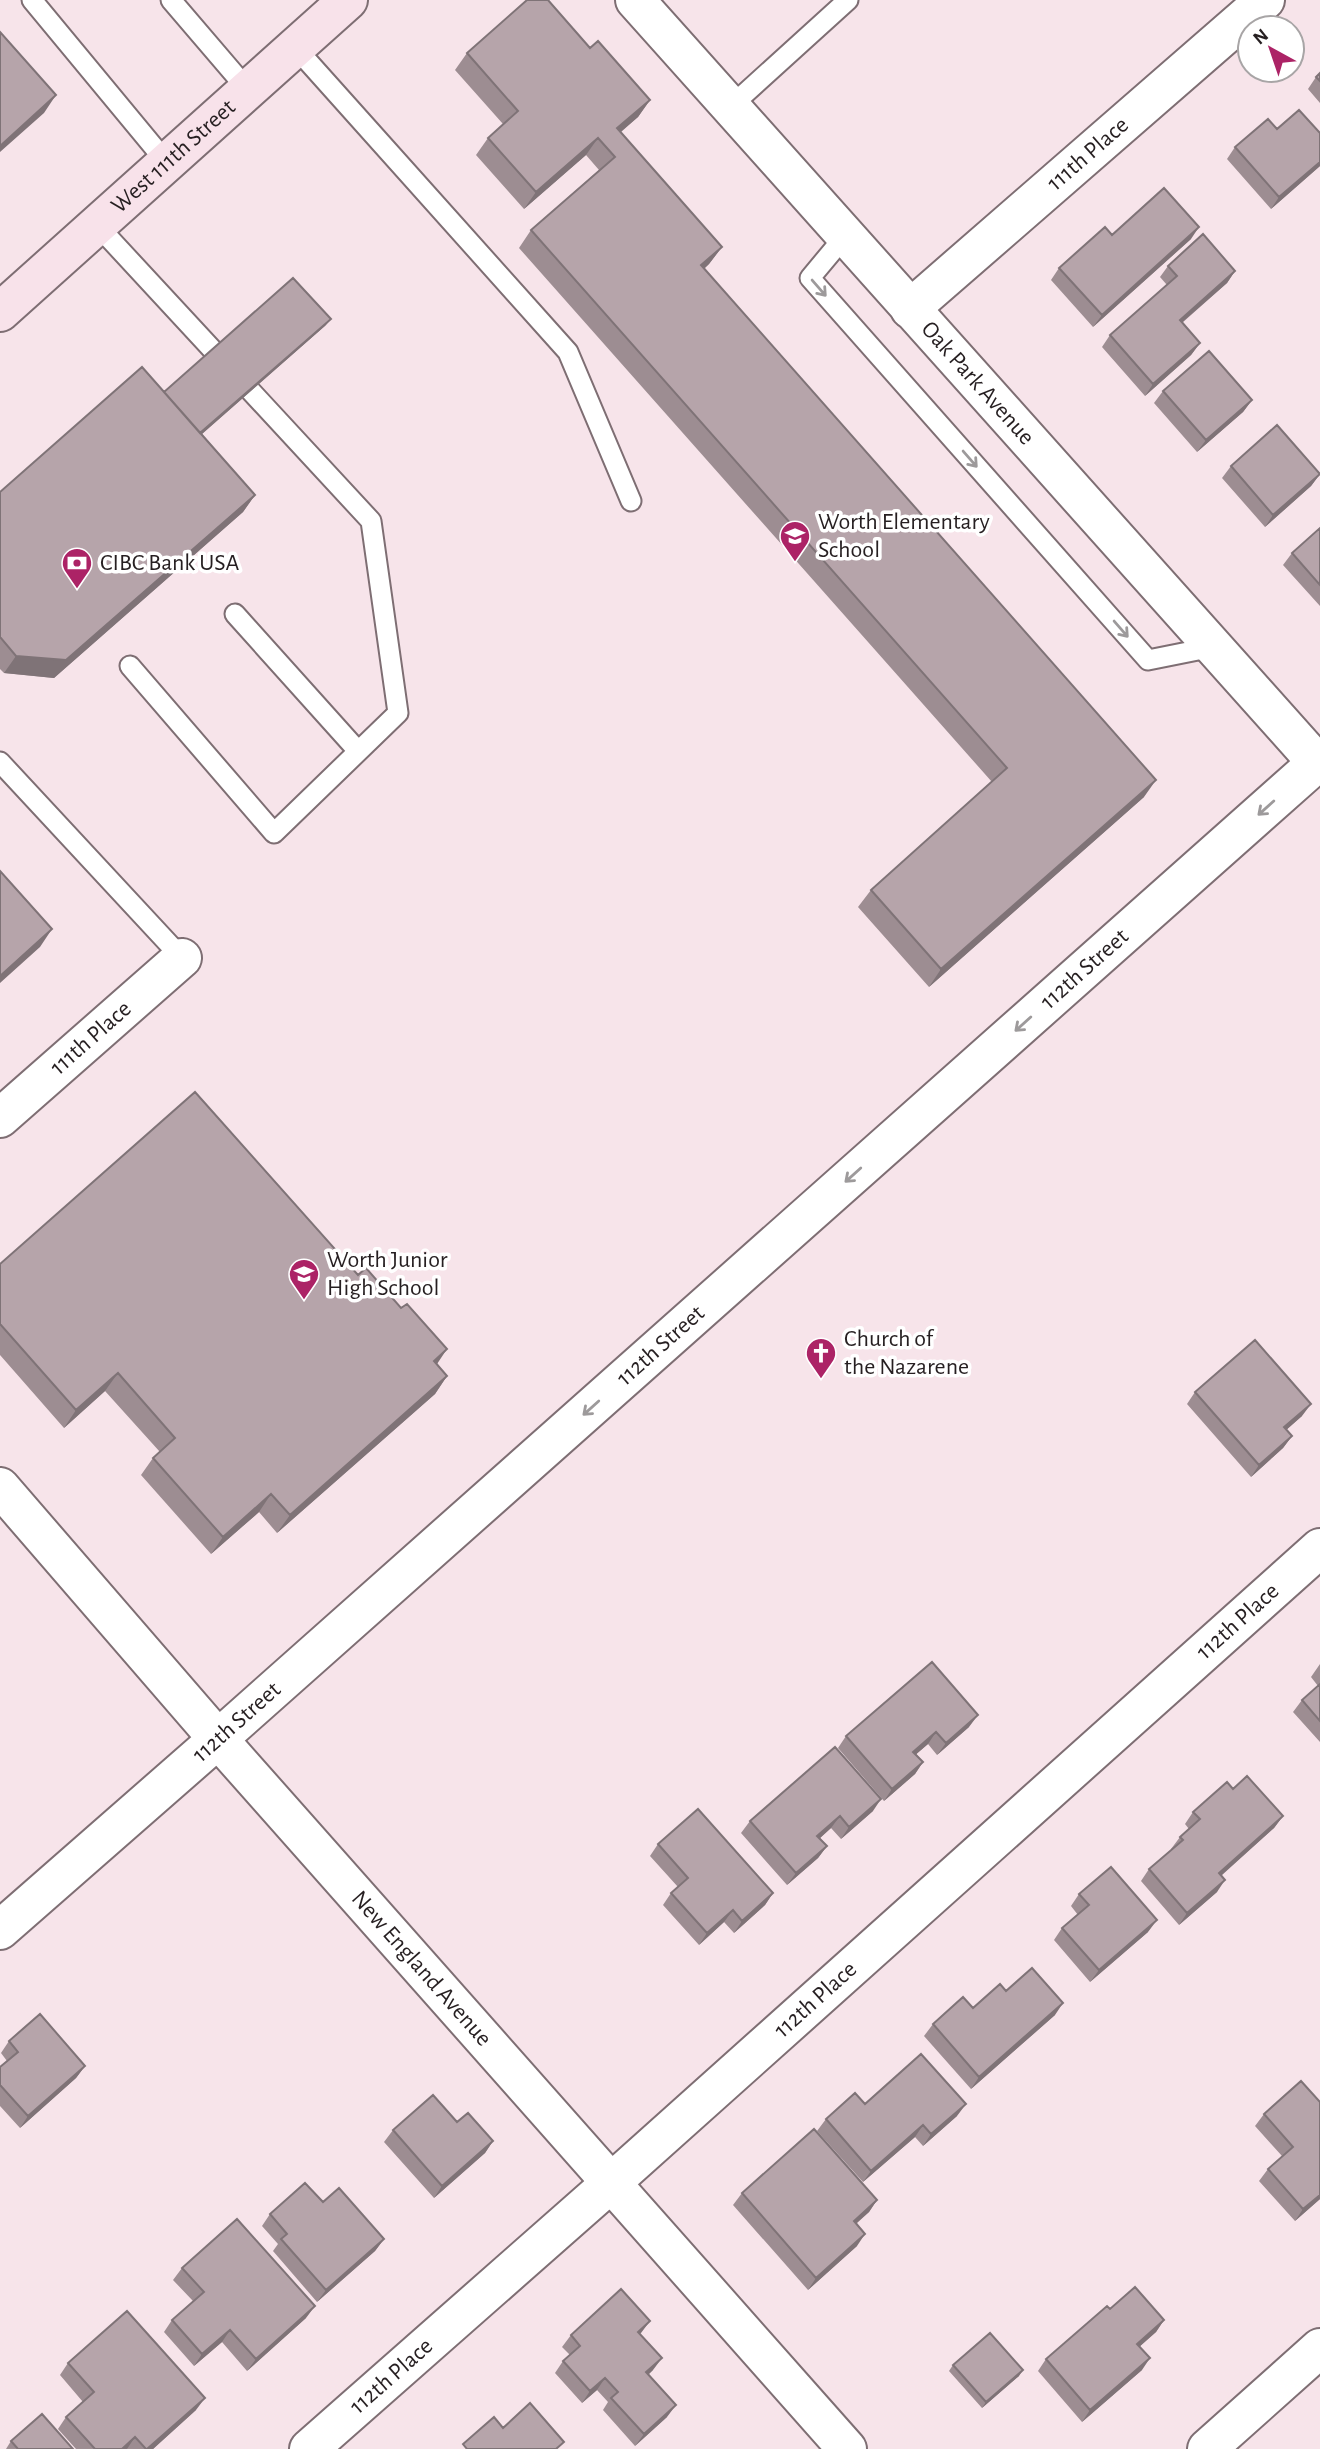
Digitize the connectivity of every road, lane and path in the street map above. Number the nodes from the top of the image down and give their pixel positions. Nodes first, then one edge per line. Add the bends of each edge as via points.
1 (32, 0) edge
2 (171, 0) edge
3 (348, 0) edge
4 (635, 0) edge
5 (848, 0) edge
6 (1265, 0) edge
7 (295, 47) junction
8 (248, 90) junction
9 (730, 107) junction
10 (167, 163) junction
11 (97, 225) junction
12 (845, 236) junction
13 (910, 309) junction
14 (0, 312) edge
15 (631, 501) dead end
16 (235, 614) dead end
17 (1213, 647) junction
18 (130, 666) dead end
19 (358, 751) junction
20 (0, 762) edge
21 (1319, 763) edge
22 (182, 958) joint
23 (0, 1118) edge
24 (0, 1487) edge
25 (1320, 1548) edge
26 (218, 1739) junction
27 (0, 1930) edge
28 (612, 2182) junction
29 (1320, 2348) edge
30 (309, 2449) edge
31 (847, 2449) edge
32 (1207, 2449) edge

1 - 10 lane
2 - 8 lane
3 - 7 main road, West 111th Street
4 - 9 street, Oak Park Avenue
5 - 9 lane
6 - 13 street, 111th Place
7 - 8 main road, West 111th Street
7 - 15 lane via 568,352
8 - 10 main road, West 111th Street
9 - 12 street, Oak Park Avenue
10 - 11 main road, West 111th Street
11 - 14 main road, West 111th Street
11 - 19 lane via 371,521 398,713
12 - 13 street, Oak Park Avenue
12 -> 17 lane via 810,278 1148,660
13 - 17 street, Oak Park Avenue
16 - 19 lane
17 - 21 street, Oak Park Avenue
18 - 19 lane via 274,833
20 - 22 lane
21 -> 26 street, 112th Street
22 - 23 street, 111th Place
24 - 26 street, New England Avenue
25 - 28 street, 112th Place
26 - 27 street, 112th Street
26 - 28 street, New England Avenue
28 - 30 street, 112th Place
28 - 31 street, New England Avenue
29 - 32 street

